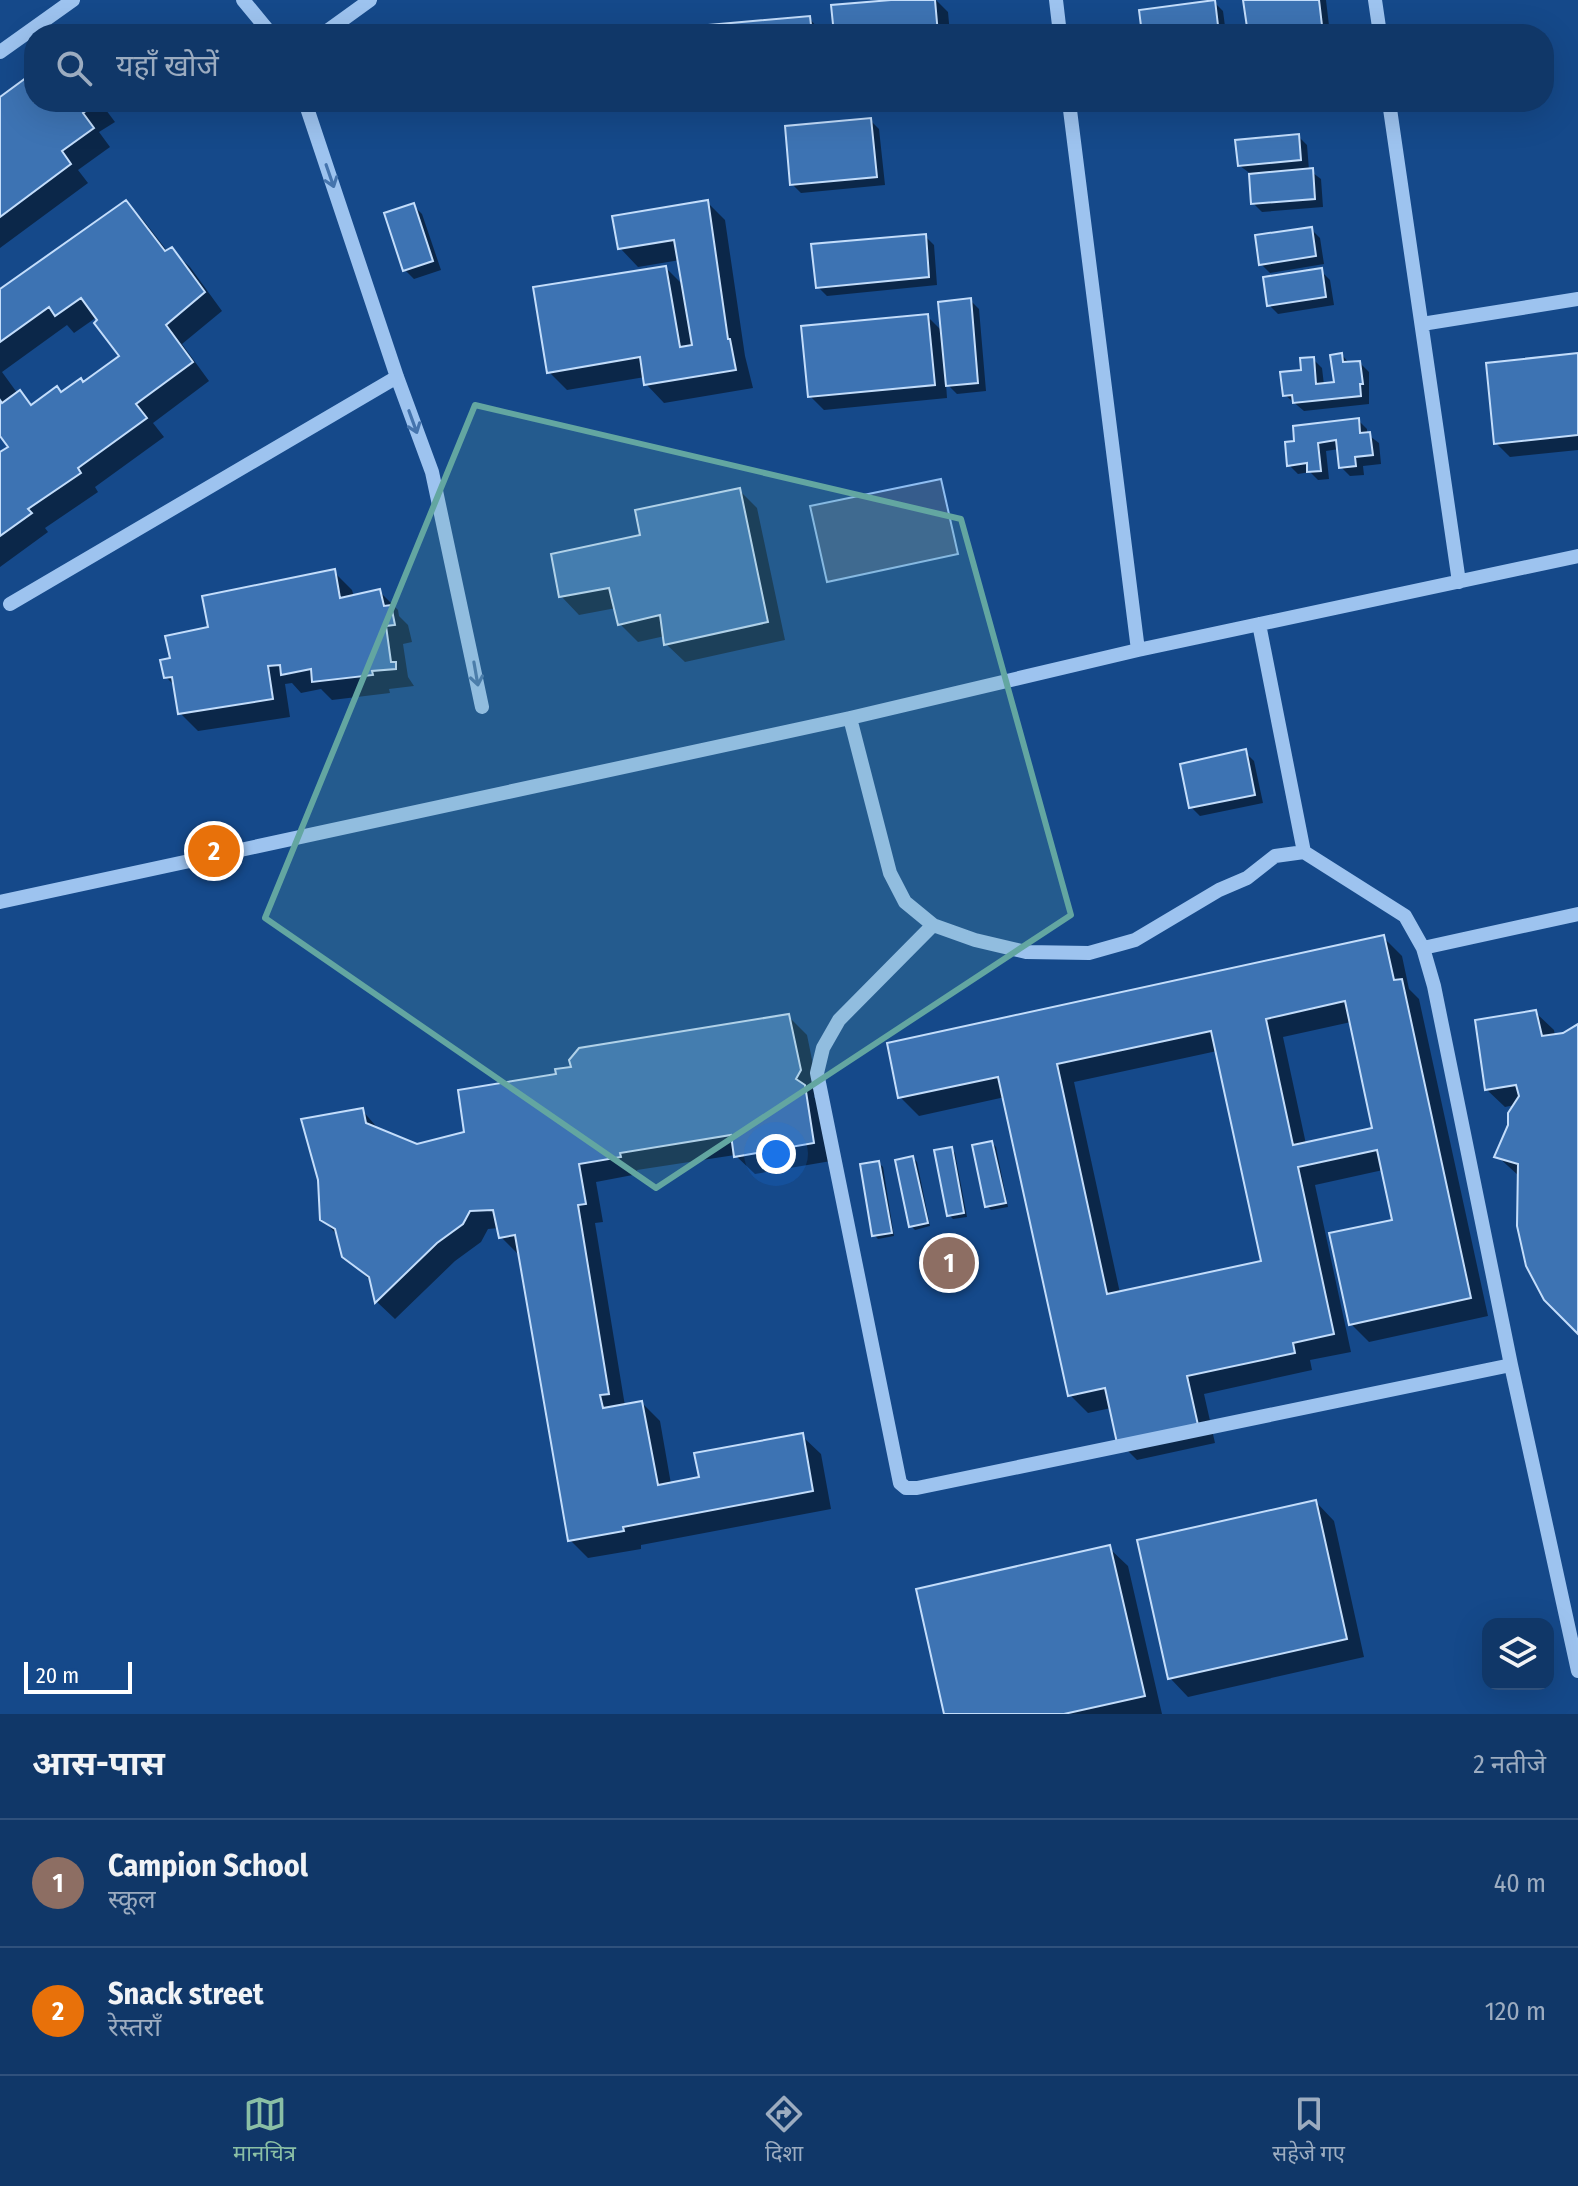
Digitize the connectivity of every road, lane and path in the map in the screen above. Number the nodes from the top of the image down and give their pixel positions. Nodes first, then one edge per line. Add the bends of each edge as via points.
1 (73, 0) edge
2 (243, 0) edge
3 (370, 0) edge
4 (1056, 0) edge
5 (1375, 0) edge
6 (39, 24) edge
7 (263, 24) edge
8 (337, 24) edge
9 (1059, 24) edge
10 (1379, 24) edge
11 (24, 35) edge
12 (0, 52) edge
13 (308, 112) edge
14 (1070, 112) edge
15 (1390, 112) edge
16 (1578, 299) edge
17 (1422, 324) junction
18 (397, 377) junction
19 (1578, 556) edge
20 (1459, 582) junction
21 (10, 604) dead end
22 (1259, 624) junction
23 (1138, 650) junction
24 (482, 707) dead end
25 (850, 718) junction
26 (1304, 852) junction
27 (0, 902) edge
28 (1578, 914) edge
29 (933, 925) junction
30 (1423, 948) junction
31 (1511, 1365) junction
32 (1578, 1671) edge

1 - 6 street
2 - 7 street
3 - 8 street
4 - 9 street
5 - 10 street
11 - 12 street
13 -> 18 street
14 - 23 street
15 - 17 street
16 - 17 street
17 - 20 street
18 - 21 street
18 -> 24 street via 432,472
19 - 20 street
20 - 22 street
22 - 23 street
22 - 26 street
23 - 25 street
25 - 27 street
25 - 29 street via 890,873 905,902
26 - 29 street via 1275,856 1247,878 1135,940 1089,953 1026,952
26 - 30 street via 1405,916
28 - 30 street
29 - 31 street via 839,1020 823,1048 817,1073 900,1483 906,1488
30 - 31 street
31 - 32 street

